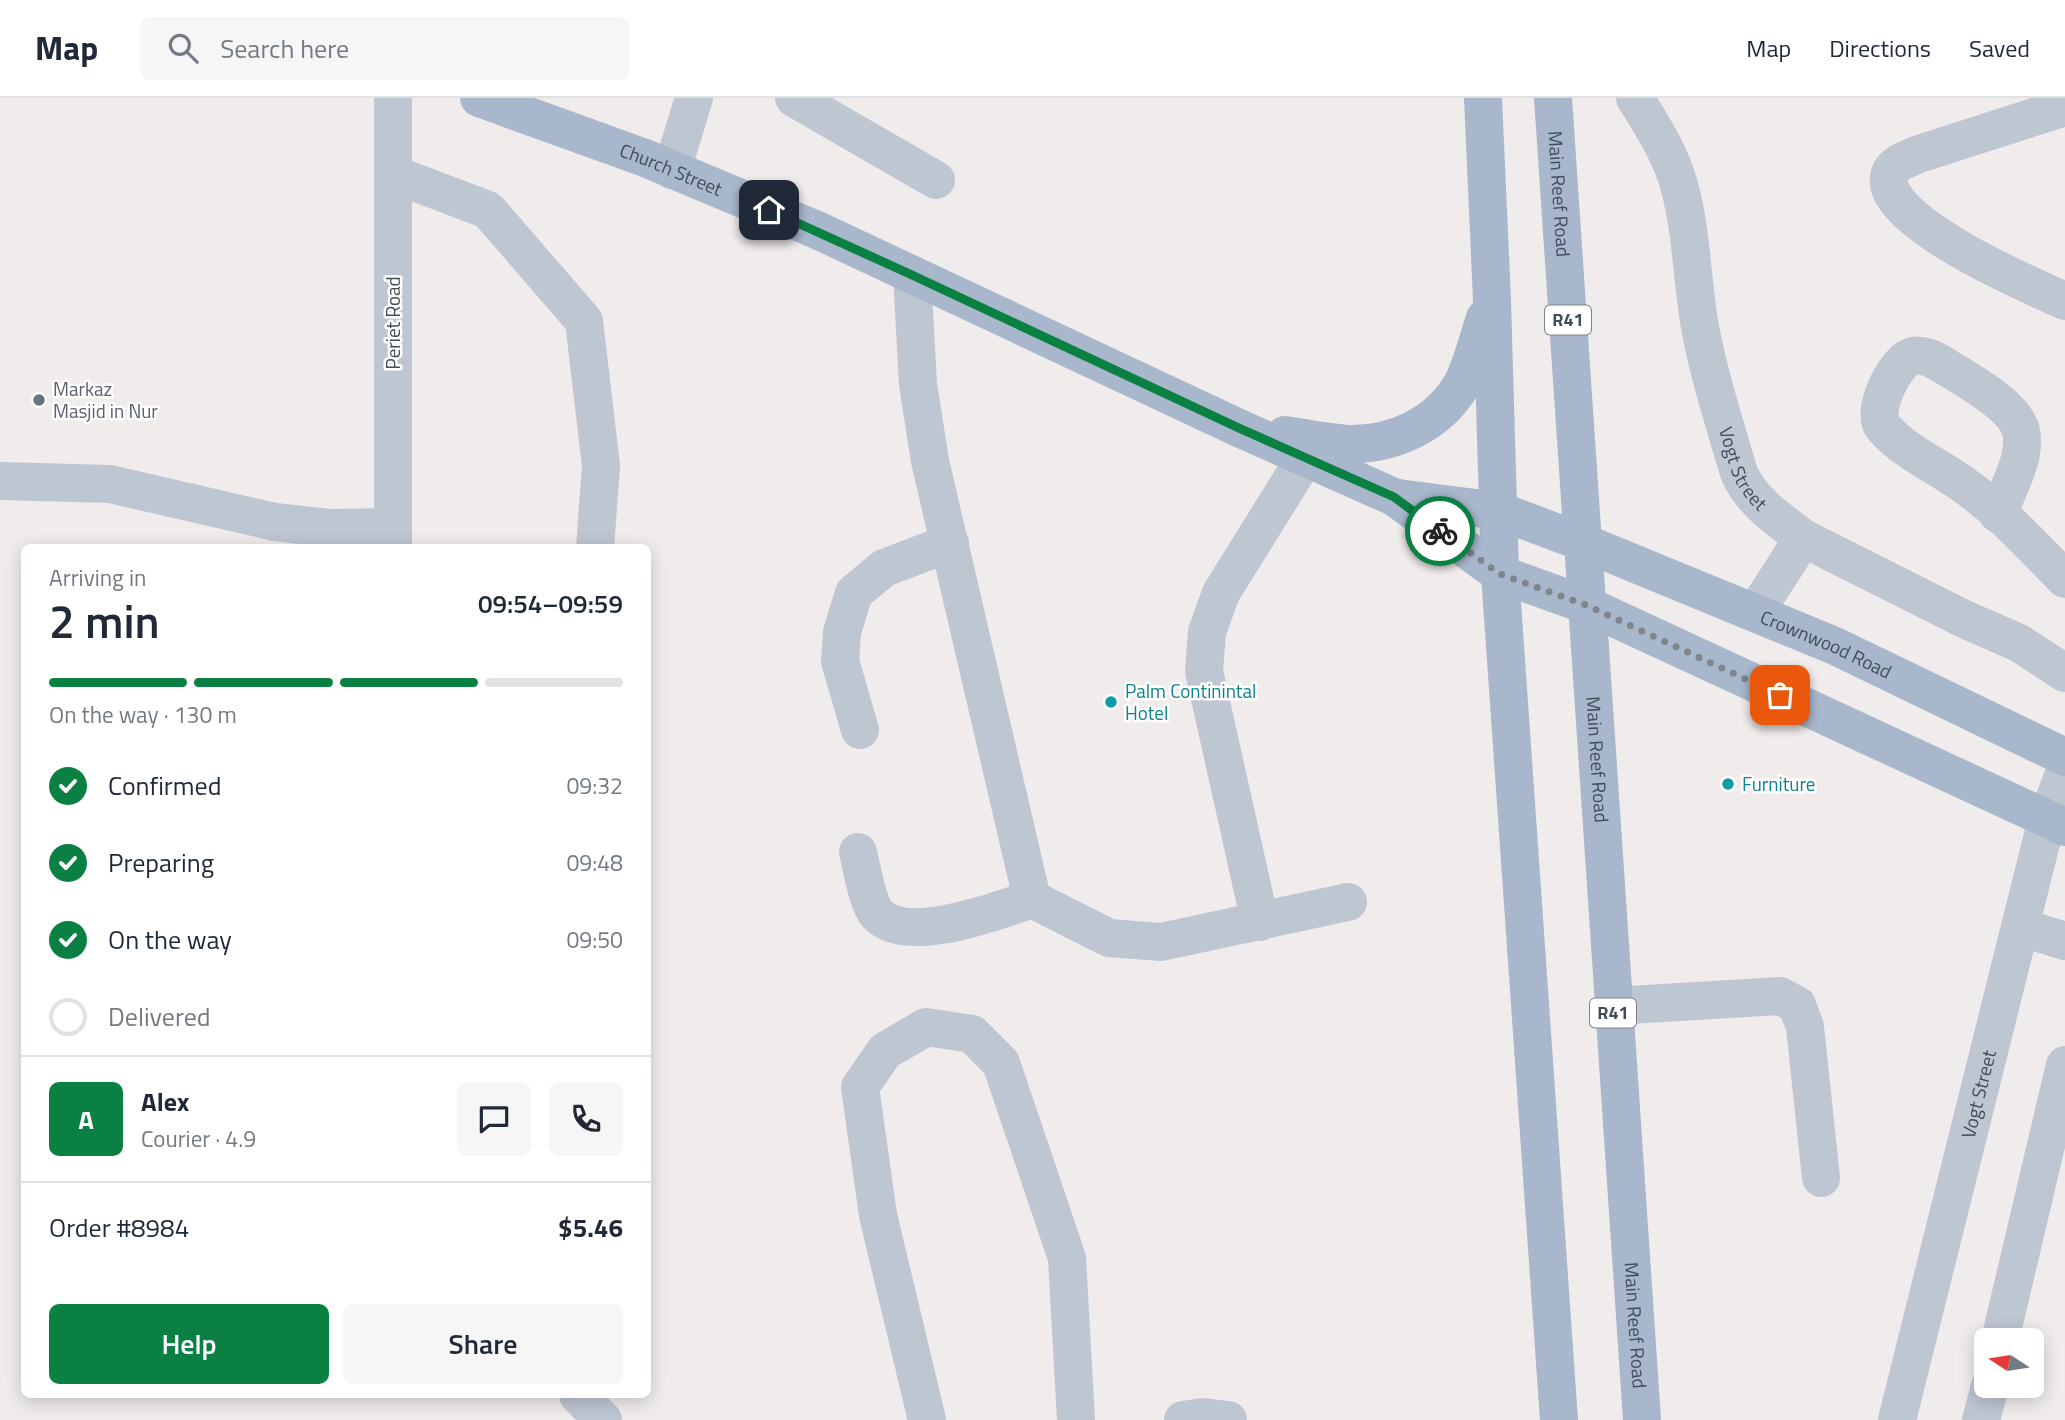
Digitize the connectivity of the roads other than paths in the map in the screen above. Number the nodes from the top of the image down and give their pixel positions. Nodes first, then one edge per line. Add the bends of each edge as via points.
1 (393, 98) edge
2 (479, 98) edge
3 (694, 98) edge
4 (1482, 98) edge
5 (1553, 98) edge
6 (1635, 98) edge
7 (804, 100) edge
8 (2065, 107) edge
9 (673, 170) junction
10 (394, 174) junction
11 (936, 180) dead end
12 (912, 275) junction
13 (1492, 300) junction
14 (2065, 301) edge
15 (1241, 429) junction
16 (1305, 458) junction
17 (0, 481) edge
18 (1394, 497) junction
19 (1499, 511) junction
20 (1998, 513) dead end
21 (393, 537) edge
22 (1803, 538) junction
23 (1582, 542) junction
24 (950, 543) junction
25 (594, 544) edge
26 (1500, 574) junction
27 (2065, 579) edge
28 (1586, 605) junction
29 (1755, 613) junction
30 (2065, 673) edge
31 (860, 730) dead end
32 (2065, 757) edge
33 (2065, 771) edge
34 (2056, 823) edge
35 (858, 852) dead end
36 (1032, 899) junction
37 (1348, 902) dead end
38 (1260, 922) junction
39 (2020, 927) junction
40 (2065, 941) edge
41 (1613, 1006) junction
42 (2065, 1065) edge
43 (1821, 1178) dead end
44 (2003, 1328) edge
45 (581, 1398) edge
46 (1987, 1398) edge
47 (603, 1420) edge
48 (927, 1420) edge
49 (1076, 1420) edge
50 (1183, 1420) edge
51 (1228, 1420) edge
52 (1559, 1420) edge
53 (1642, 1420) edge
54 (1897, 1420) edge
55 (1982, 1420) edge

1 - 10 street, Periet Road
2 - 9 main road, Church Street
3 - 9 street
4 - 13 main road
5 - 23 main road, Main Reef Road / R41
6 - 22 street, Vogt Street via 1681,189 1700,328 1739,473 1751,494
7 - 11 street
8 - 14 street via 1919,154 1896,165 1889,179 1896,199 1941,240
9 - 12 main road, Church Street
10 - 21 street, Periet Road
10 - 25 street via 488,210 584,321 601,466
12 - 15 main road, Church Street
12 - 24 street via 918,384
13 - 15 main road via 1462,384 1439,414 1417,428 1393,439 1349,444
13 - 19 main road
15 - 16 main road, Church Street
16 - 18 main road, Church Street
16 - 38 street via 1221,593 1207,632 1204,671
17 - 21 street via 110,484 245,517
18 - 19 main road, Church Street
18 - 26 main road, Church Street
19 - 23 main road, Church Street
19 - 26 main road
20 - 27 street
22 - 29 street
22 - 30 street, Vogt Street via 2019,643
23 - 28 main road, Main Reef Road / R41
23 - 29 main road, Crownwood Road
24 - 31 street via 884,568 854,593 842,632 840,661
24 - 36 street
26 - 28 main road, Church Street
26 - 52 main road
28 - 34 main road
28 - 41 main road, Main Reef Road / R41
29 - 32 main road, Crownwood Road via 1835,646
33 - 34 street, Vogt Street
34 - 39 street, Vogt Street
35 - 36 street via 873,908 893,924 942,926
36 - 38 street via 1109,938 1161,942
37 - 38 street
39 - 40 street
39 - 54 street, Vogt Street
41 - 43 street via 1780,996 1797,1005 1805,1027
41 - 53 main road, Main Reef Road / R41
42 - 44 street
45 - 47 street
46 - 55 street
48 - 49 street via 878,1214 860,1087 885,1051 926,1027 972,1034 1001,1063 1067,1258
50 - 51 street

